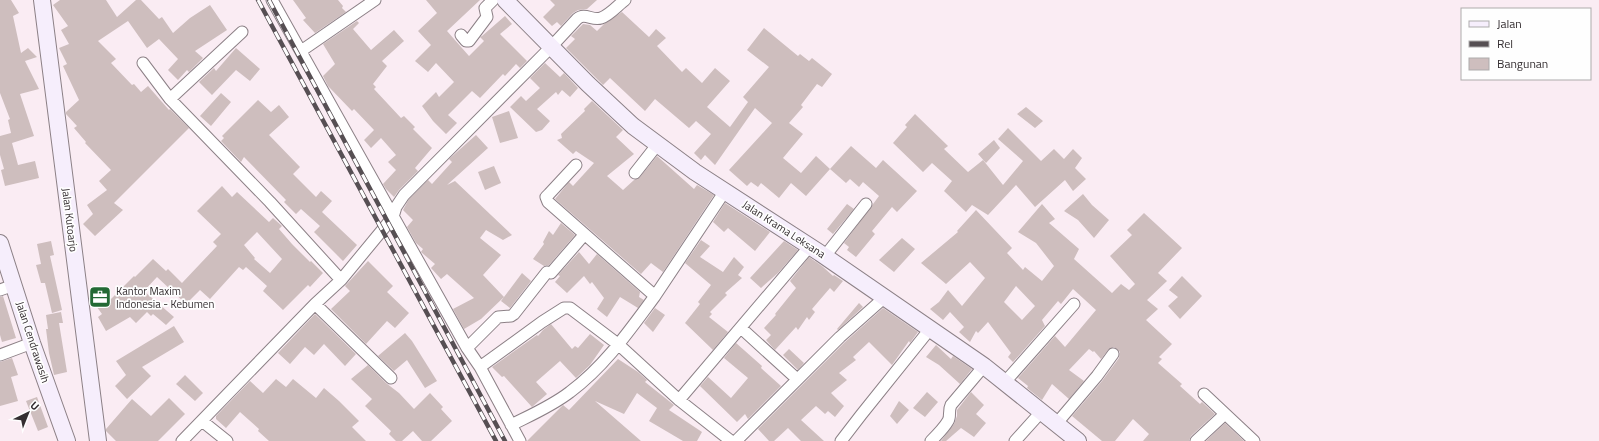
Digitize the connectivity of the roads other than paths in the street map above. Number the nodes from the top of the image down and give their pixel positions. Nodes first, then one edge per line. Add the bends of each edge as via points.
1 (42, 0) edge
2 (272, 0) edge
3 (375, 0) edge
4 (493, 0) edge
5 (504, 0) edge
6 (625, 0) edge
7 (242, 32) dead end
8 (461, 35) dead end
9 (551, 48) junction
10 (301, 52) junction
11 (143, 63) dead end
12 (170, 99) junction
13 (657, 145) junction
14 (576, 165) dead end
15 (635, 173) dead end
16 (725, 191) junction
17 (866, 204) dead end
18 (393, 217) junction
19 (584, 235) junction
20 (0, 243) edge
21 (810, 246) junction
22 (825, 256) junction
23 (341, 280) junction
24 (7, 287) edge
25 (655, 296) junction
26 (885, 298) junction
27 (315, 304) junction
28 (1074, 304) dead end
29 (741, 328) junction
30 (930, 329) junction
31 (32, 343) junction
32 (619, 345) junction
33 (467, 348) junction
34 (1113, 354) dead end
35 (0, 355) edge
36 (984, 366) junction
37 (480, 367) junction
38 (391, 378) dead end
39 (797, 379) junction
40 (1005, 382) junction
41 (1204, 394) dead end
42 (679, 400) junction
43 (1042, 411) junction
44 (1225, 414) junction
45 (202, 421) junction
46 (1057, 423) junction
47 (511, 425) junction
48 (67, 441) edge
49 (98, 441) edge
50 (182, 441) edge
51 (227, 441) edge
52 (520, 441) edge
53 (731, 441) edge
54 (736, 441) edge
55 (841, 441) edge
56 (931, 441) edge
57 (1015, 441) edge
58 (1078, 441) edge
59 (1196, 441) edge
60 (1254, 441) edge

1 - 49 street, Jalan Kutoarjo
2 - 10 street
3 - 10 street
4 - 8 street via 485,8 487,17 469,41
5 - 9 street, Jalan Krama Leksana
6 - 9 street via 603,17 580,16
7 - 12 street
9 - 13 street, Jalan Krama Leksana via 633,126
9 - 18 street via 404,195
10 - 18 street
11 - 12 street
12 - 23 street
13 - 15 street
13 - 16 street, Jalan Krama Leksana
14 - 19 street via 546,198
16 - 21 street, Jalan Krama Leksana
16 - 25 street
17 - 22 street
18 - 23 street
18 - 33 street
19 - 25 street
19 - 33 street via 551,273 547,272 514,314 498,317
20 - 24 street, Jalan Cendrawasih
21 - 22 street, Jalan Krama Leksana
21 - 29 street
22 - 26 street, Jalan Krama Leksana
23 - 27 street
24 - 31 street, Jalan Cendrawasih
25 - 32 street
26 - 30 street, Jalan Krama Leksana
26 - 39 street
27 - 38 street
27 - 45 street
28 - 40 street
29 - 39 street
29 - 42 street
30 - 36 street, Jalan Krama Leksana
30 - 55 street
31 - 35 street
31 - 48 street, Jalan Cendrawasih
32 - 37 street via 570,308 564,308
32 - 42 street
32 - 47 street via 569,393
33 - 37 street
34 - 46 street
36 - 40 street, Jalan Krama Leksana
36 - 56 street via 951,405 948,421
37 - 47 street
39 - 54 street
40 - 43 street, Jalan Krama Leksana
41 - 44 street
42 - 53 street
43 - 46 street, Jalan Krama Leksana
43 - 57 street
44 - 59 street
44 - 60 street
45 - 50 street
45 - 51 street
46 - 58 street, Jalan Krama Leksana
47 - 52 street

